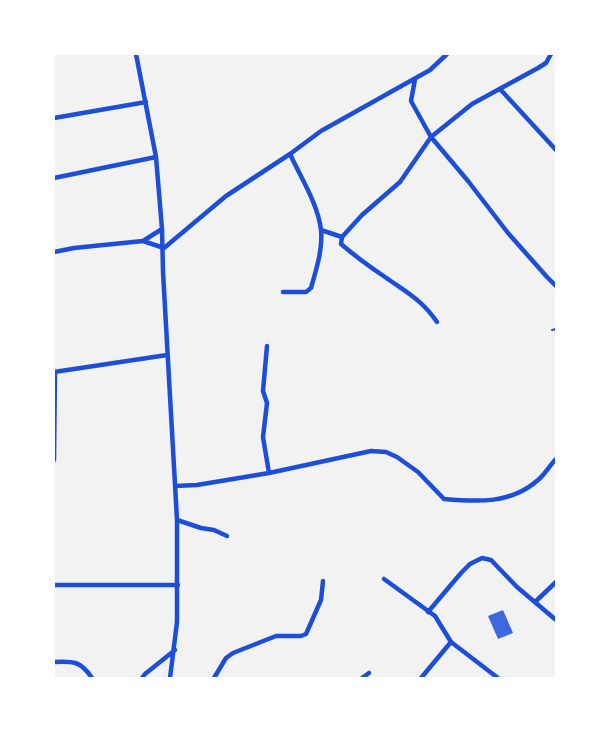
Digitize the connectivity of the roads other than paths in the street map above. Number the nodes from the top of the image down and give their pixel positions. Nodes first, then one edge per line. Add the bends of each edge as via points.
1 (136, 54) edge
2 (448, 54) edge
3 (550, 54) edge
4 (415, 79) junction
5 (500, 89) junction
6 (146, 102) junction
7 (54, 118) edge
8 (431, 137) junction
9 (556, 150) edge
10 (290, 154) junction
11 (156, 157) junction
12 (54, 178) edge
13 (162, 230) junction
14 (321, 230) junction
15 (342, 237) junction
16 (143, 241) junction
17 (164, 248) junction
18 (54, 252) edge
19 (556, 286) edge
20 (283, 292) dead end
21 (437, 322) dead end
22 (556, 329) edge
23 (552, 330) dead end
24 (267, 346) dead end
25 (167, 355) junction
26 (54, 372) edge
27 (556, 459) edge
28 (54, 460) edge
29 (269, 473) junction
30 (175, 486) junction
31 (178, 520) junction
32 (228, 536) dead end
33 (384, 579) dead end
34 (323, 581) dead end
35 (556, 582) edge
36 (54, 585) edge
37 (178, 585) junction
38 (535, 602) junction
39 (428, 612) junction
40 (556, 620) edge
41 (452, 642) junction
42 (175, 650) junction
43 (54, 662) edge
44 (369, 673) dead end
45 (92, 678) edge
46 (142, 678) edge
47 (170, 678) edge
48 (214, 678) edge
49 (362, 678) edge
50 (420, 678) edge
51 (498, 678) edge

1 - 6 street
2 - 4 street
3 - 5 street via 546,63
4 - 8 street via 411,100
4 - 10 street via 321,131
5 - 8 street via 472,104
5 - 9 street
6 - 7 street
6 - 11 street
8 - 15 street via 400,182
8 - 19 street via 508,233
10 - 14 street
10 - 17 street via 226,196
11 - 12 street
11 - 13 street
13 - 16 street
13 - 17 street
14 - 15 street
14 - 20 street via 312,288 306,292
15 - 21 street via 342,244 413,295 428,308
16 - 17 street
16 - 18 street
17 - 25 street
22 - 23 lane
24 - 29 street via 263,391 267,403 263,437
25 - 26 street
25 - 30 street
26 - 28 street
27 - 29 street via 527,488 504,498 480,502 444,499 418,472 386,452 371,451
29 - 30 street
30 - 31 street
31 - 32 street
31 - 37 street
33 - 39 street
34 - 48 street via 321,600 306,634 276,636 233,653 226,658
35 - 38 street
36 - 37 street
37 - 42 street
38 - 39 street via 491,560 482,558 470,564
38 - 40 street
39 - 41 street via 435,616
41 - 50 street
41 - 51 street
42 - 46 street
42 - 47 street
43 - 45 street via 70,662 85,667
44 - 49 street

